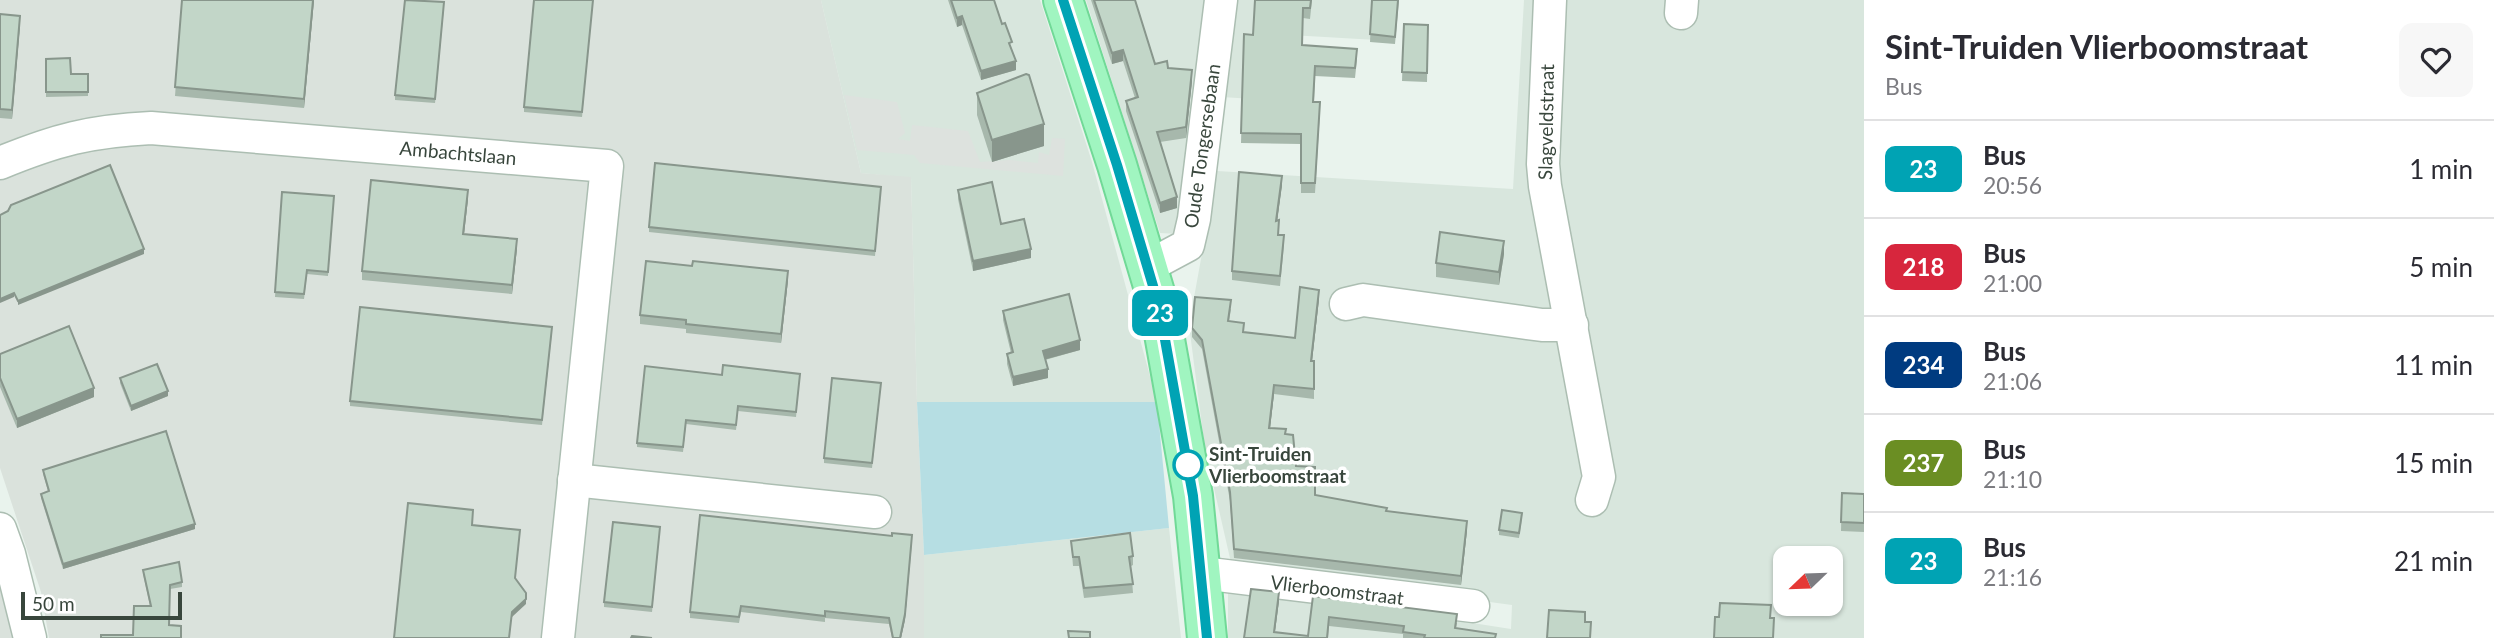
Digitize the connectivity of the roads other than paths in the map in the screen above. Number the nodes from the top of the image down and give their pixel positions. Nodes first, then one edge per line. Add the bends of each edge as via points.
1 (1063, 0) edge
2 (1221, 0) edge
3 (1550, 0) edge
4 (0, 163) edge
5 (1147, 267) junction
6 (1346, 304) dead end
7 (1572, 326) junction
8 (574, 480) junction
9 (1592, 500) dead end
10 (875, 512) dead end
11 (0, 529) edge
12 (1202, 573) junction
13 (1473, 606) dead end
14 (30, 638) edge
15 (558, 638) edge
16 (1206, 638) edge

1 - 5 main road
2 - 5 street, Oude Tongersebaan via 1188,245
3 - 7 street, Slagveldstraat via 1543,164
4 - 8 street, Ambachtslaan via 79,135 151,128 607,166
5 - 12 main road via 1170,362
6 - 7 street via 1363,300
7 - 9 street, Slagveldstraat via 1599,477
8 - 10 street
8 - 15 street, Ambachtslaan
11 - 14 street
12 - 13 street, Vlierboomstraat
12 - 16 main road

